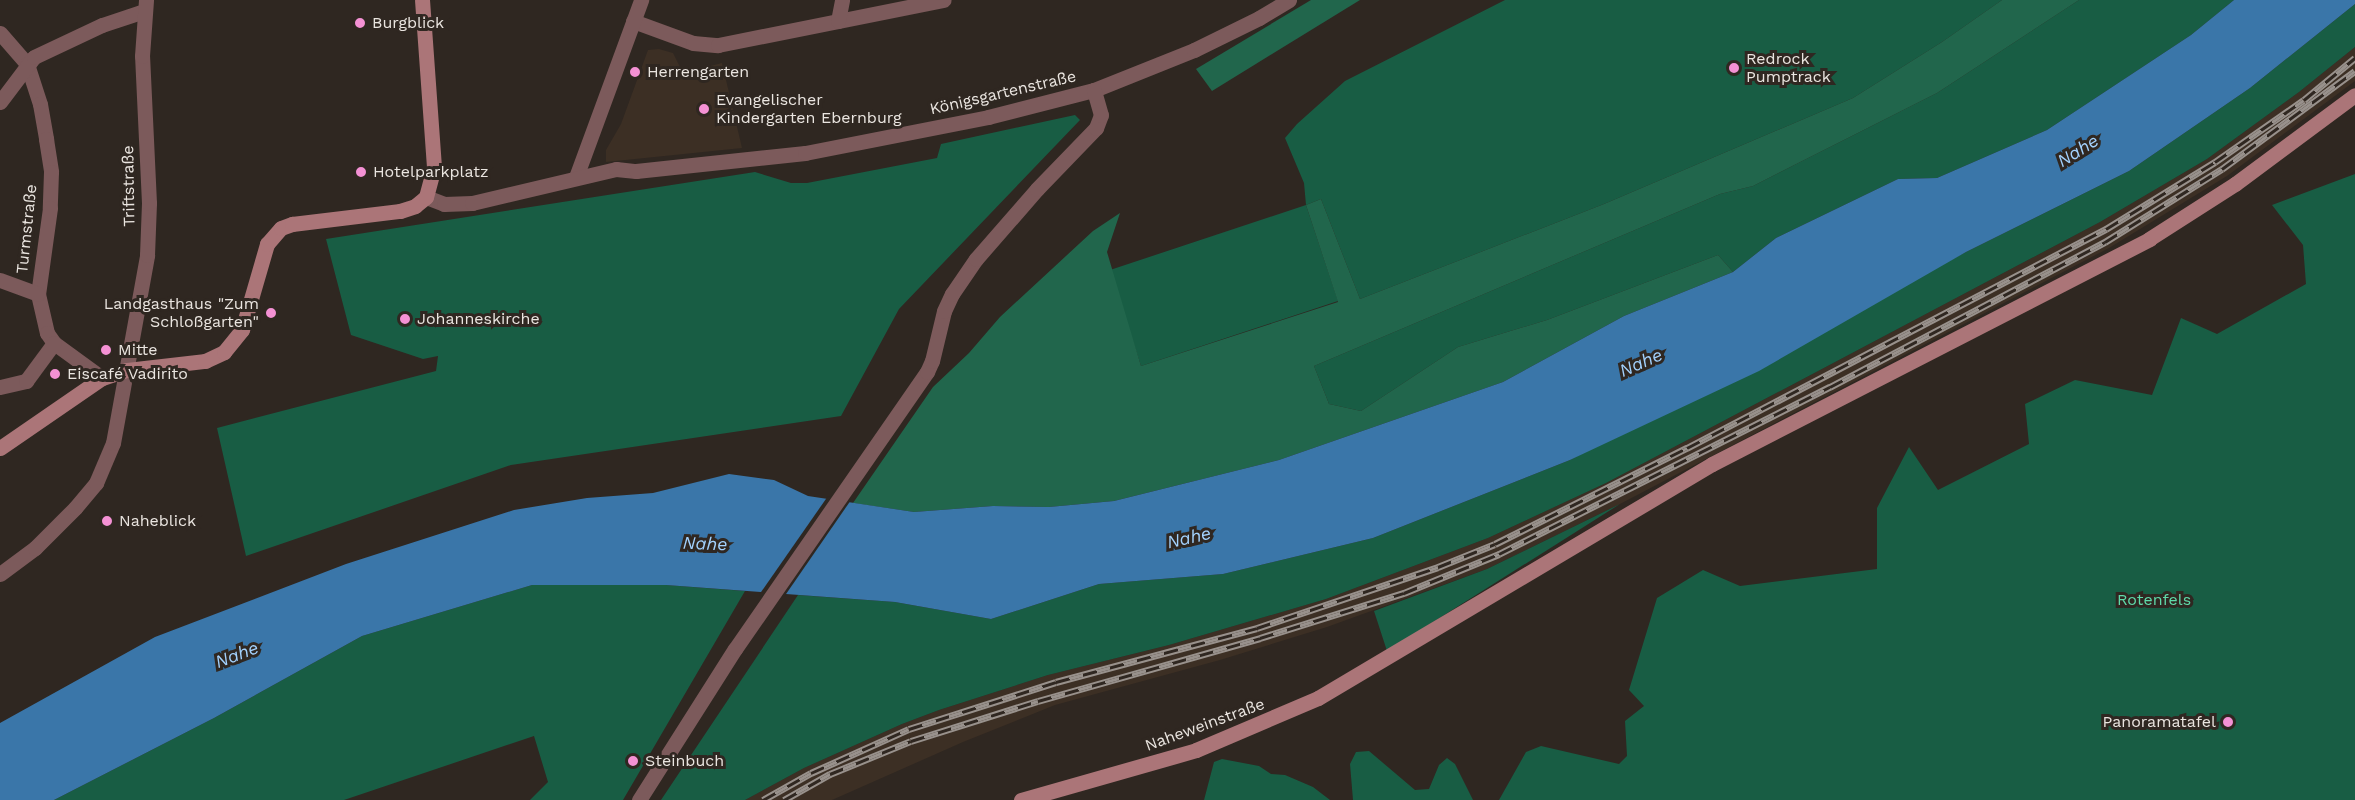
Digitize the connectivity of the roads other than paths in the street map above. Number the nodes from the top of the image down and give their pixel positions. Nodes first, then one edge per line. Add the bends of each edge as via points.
1 (422, 0) edge
2 (641, 0) edge
3 (842, 0) edge
4 (944, 0) edge
5 (1289, 0) edge
6 (145, 6) edge
7 (633, 21) junction
8 (838, 21) junction
9 (0, 33) edge
10 (27, 64) junction
11 (1094, 90) junction
12 (2355, 95) edge
13 (0, 102) edge
14 (576, 177) junction
15 (426, 197) junction
16 (0, 280) edge
17 (38, 294) junction
18 (54, 343) junction
19 (127, 370) junction
20 (102, 378) junction
21 (0, 387) edge
22 (0, 448) edge
23 (0, 574) edge
24 (639, 800) edge
25 (1021, 800) edge

1 - 15 main road via 434,167
2 - 7 street
3 - 8 street
4 - 8 street
5 - 11 street, Königsgartenstraße via 1194,50
6 - 10 street via 48,49
6 - 19 street, Triftstraße via 142,56 149,203 145,272
7 - 8 street via 693,43 718,45
7 - 14 street
9 - 10 street, Turmstraße
10 - 13 street via 21,78
10 - 17 street, Turmstraße via 40,104 51,172
11 - 14 street, Königsgartenstraße via 988,117 805,153 616,169
11 - 24 street via 1101,115 1096,128 1037,189 964,276 944,311 932,361 735,649
12 - 25 main road, Naheweinstraße via 2235,184 2149,239 1712,464 1318,698 1241,733 1139,768
14 - 15 street, Königsgartenstraße via 472,202 444,204
15 - 19 main road via 400,212 281,228 267,244 245,322 232,345 205,361
16 - 17 street
17 - 18 street, Turmstraße via 46,333
18 - 20 street
18 - 21 street via 26,381
19 - 20 main road
19 - 23 street, Triftstraße via 113,443 96,483 34,548
20 - 22 main road

